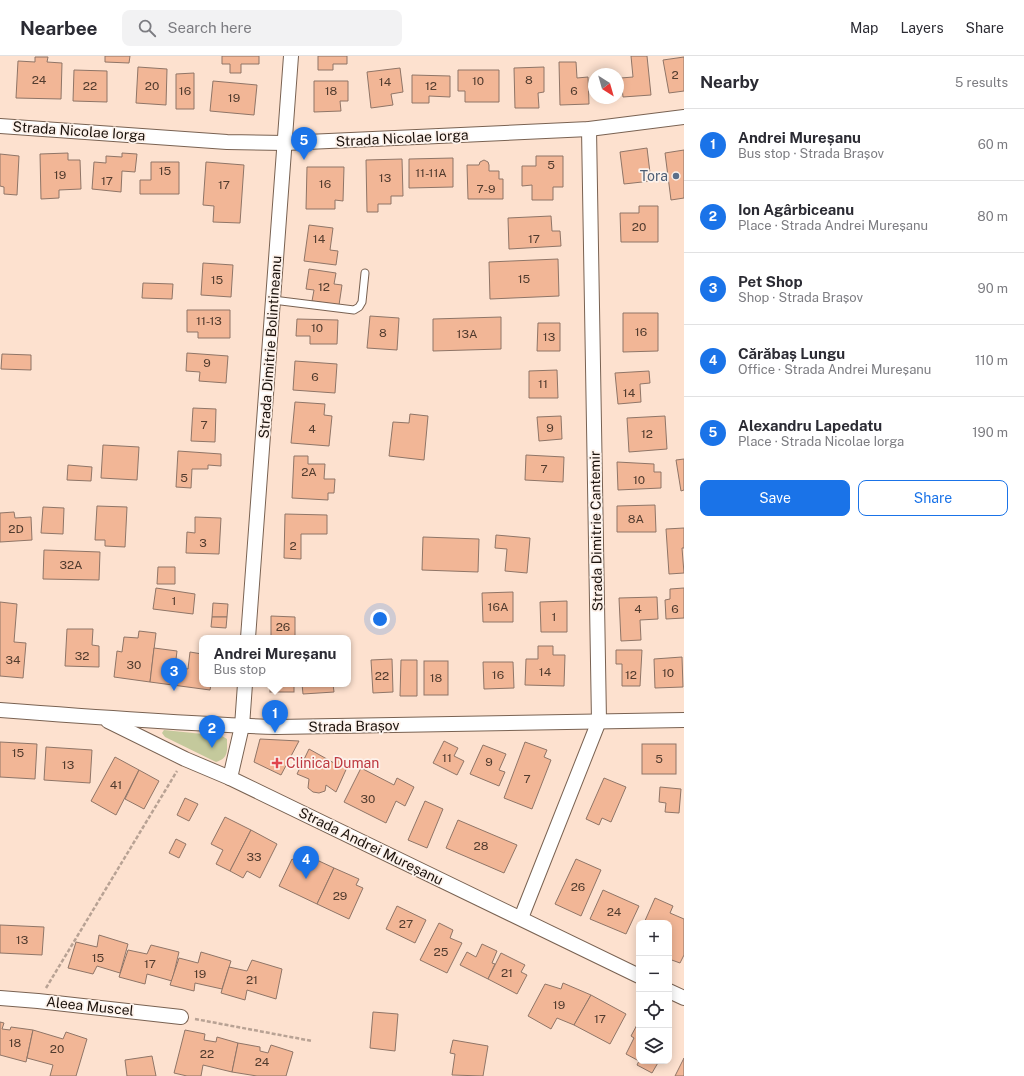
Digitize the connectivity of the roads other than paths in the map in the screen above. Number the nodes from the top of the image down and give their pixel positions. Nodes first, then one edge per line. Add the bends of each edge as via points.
1 (291, 56) edge
2 (684, 117) edge
3 (0, 126) edge
4 (589, 129) junction
5 (285, 143) junction
6 (365, 273) dead end
7 (273, 300) junction
8 (248, 635) edge
9 (245, 687) edge
10 (0, 710) edge
11 (102, 718) junction
12 (684, 720) edge
13 (599, 721) junction
14 (242, 726) junction
15 (230, 778) junction
16 (521, 918) junction
17 (636, 975) edge
18 (671, 992) edge
19 (0, 998) edge
20 (684, 998) edge
21 (181, 1017) road end

1 - 5 street, Strada Dimitrie Bolintineanu
2 - 4 street, Strada Nicolae Iorga
3 - 5 street, Strada Nicolae Iorga via 228,142
4 - 5 street, Strada Nicolae Iorga
4 - 13 street, Strada Dimitrie Cantemir
5 - 7 street, Strada Dimitrie Bolintineanu
6 - 7 lane via 362,302 354,310
7 - 8 street, Strada Dimitrie Bolintineanu
9 - 14 street
10 - 11 street, Strada Brașov
11 - 14 street, Strada Brașov
11 - 15 street, Strada Andrei Mureșanu
12 - 13 street, Strada Brașov
13 - 14 street, Strada Brașov
13 - 16 street, Strada Dimitrie Cantemir
14 - 15 street
15 - 16 street, Strada Andrei Mureșanu
16 - 17 street, Strada Andrei Mureșanu
18 - 20 street
19 - 21 street, Aleea Muscel

